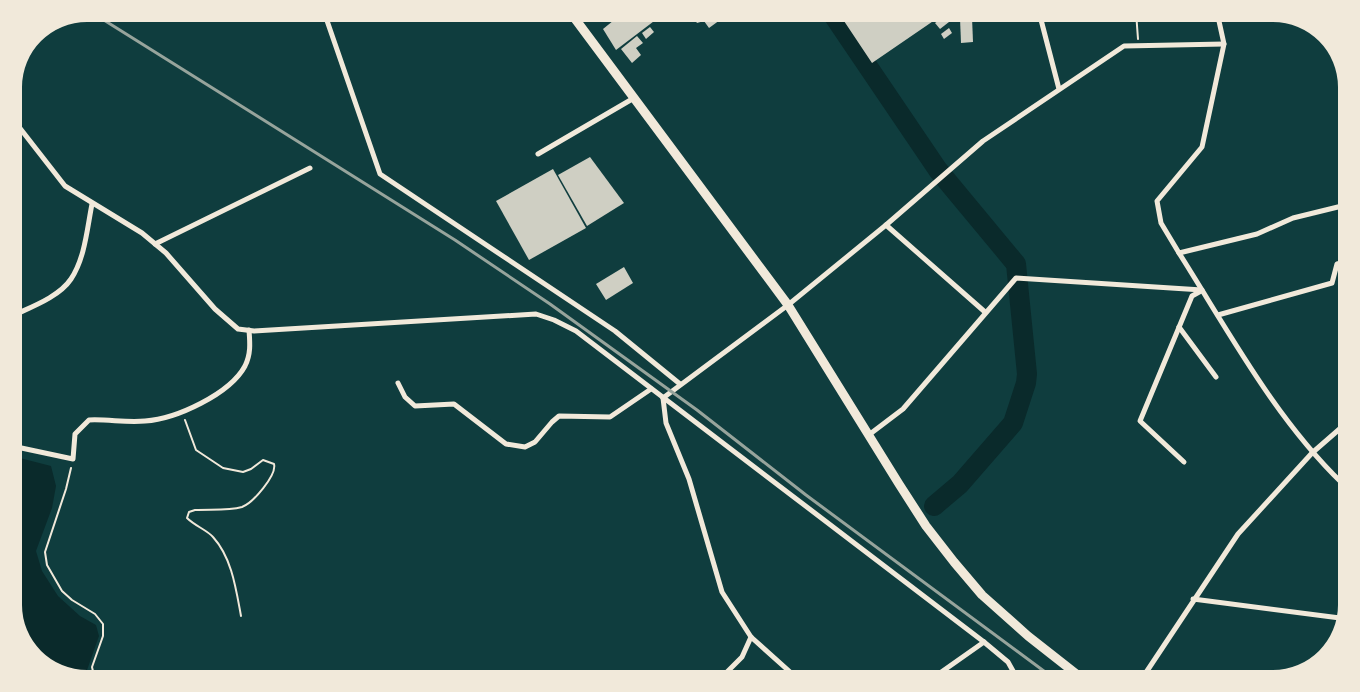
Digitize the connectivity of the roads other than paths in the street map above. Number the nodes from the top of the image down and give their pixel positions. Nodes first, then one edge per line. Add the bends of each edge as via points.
1 (328, 23) edge
2 (578, 23) edge
3 (1042, 23) edge
4 (1219, 23) edge
5 (1224, 44) junction
6 (1059, 89) junction
7 (634, 98) junction
8 (23, 132) edge
9 (538, 154) dead end
10 (310, 168) dead end
11 (92, 204) junction
12 (1337, 207) edge
13 (886, 225) junction
14 (155, 244) junction
15 (1179, 253) junction
16 (1337, 264) edge
17 (1202, 290) junction
18 (788, 305) junction
19 (23, 310) edge
20 (985, 312) junction
21 (1218, 315) junction
22 (1179, 327) junction
23 (249, 330) junction
24 (1216, 376) dead end
25 (398, 383) dead end
26 (680, 384) junction
27 (651, 389) junction
28 (663, 398) junction
29 (1338, 431) edge
30 (870, 434) junction
31 (23, 448) edge
32 (1312, 453) junction
33 (1184, 462) dead end
34 (1338, 479) edge
35 (1193, 599) junction
36 (1336, 617) edge
37 (751, 637) junction
38 (984, 642) junction
39 (729, 670) edge
40 (788, 670) edge
41 (944, 670) edge
42 (1012, 670) edge
43 (1072, 670) edge
44 (1147, 670) edge

1 - 26 street via 380,174 615,331
2 - 7 main road
3 - 6 street
4 - 5 street
5 - 6 street via 1124,46
5 - 15 street via 1202,147 1157,201 1161,223
6 - 13 street via 984,141
7 - 9 street
7 - 18 main road
8 - 11 street via 65,186
10 - 14 street
11 - 14 street
11 - 19 street via 81,256 70,280 56,293
12 - 15 street via 1293,218 1257,234
13 - 18 street
13 - 20 street
14 - 23 street via 215,309 238,328
15 - 17 street
16 - 21 street via 1332,283
17 - 20 street via 1016,278
17 - 21 street
17 - 22 street via 1192,296
18 - 26 street
18 - 30 main road
20 - 30 street via 903,409
21 - 32 street
22 - 24 street
22 - 33 street via 1140,421
23 - 27 street via 536,314 576,332
23 - 31 street via 251,350 244,368 226,387 182,412 146,421 89,420 75,434 73,459
25 - 27 street via 415,406 454,404 506,444 525,447 560,416 610,417
26 - 28 street
27 - 28 street
28 - 37 street via 666,423 689,479 722,592
28 - 38 street
29 - 32 street
30 - 43 main road via 926,526 982,595
32 - 34 street
32 - 35 street via 1238,534
35 - 36 street
35 - 44 street
37 - 39 street via 742,657
37 - 40 street
38 - 41 street
38 - 42 street

